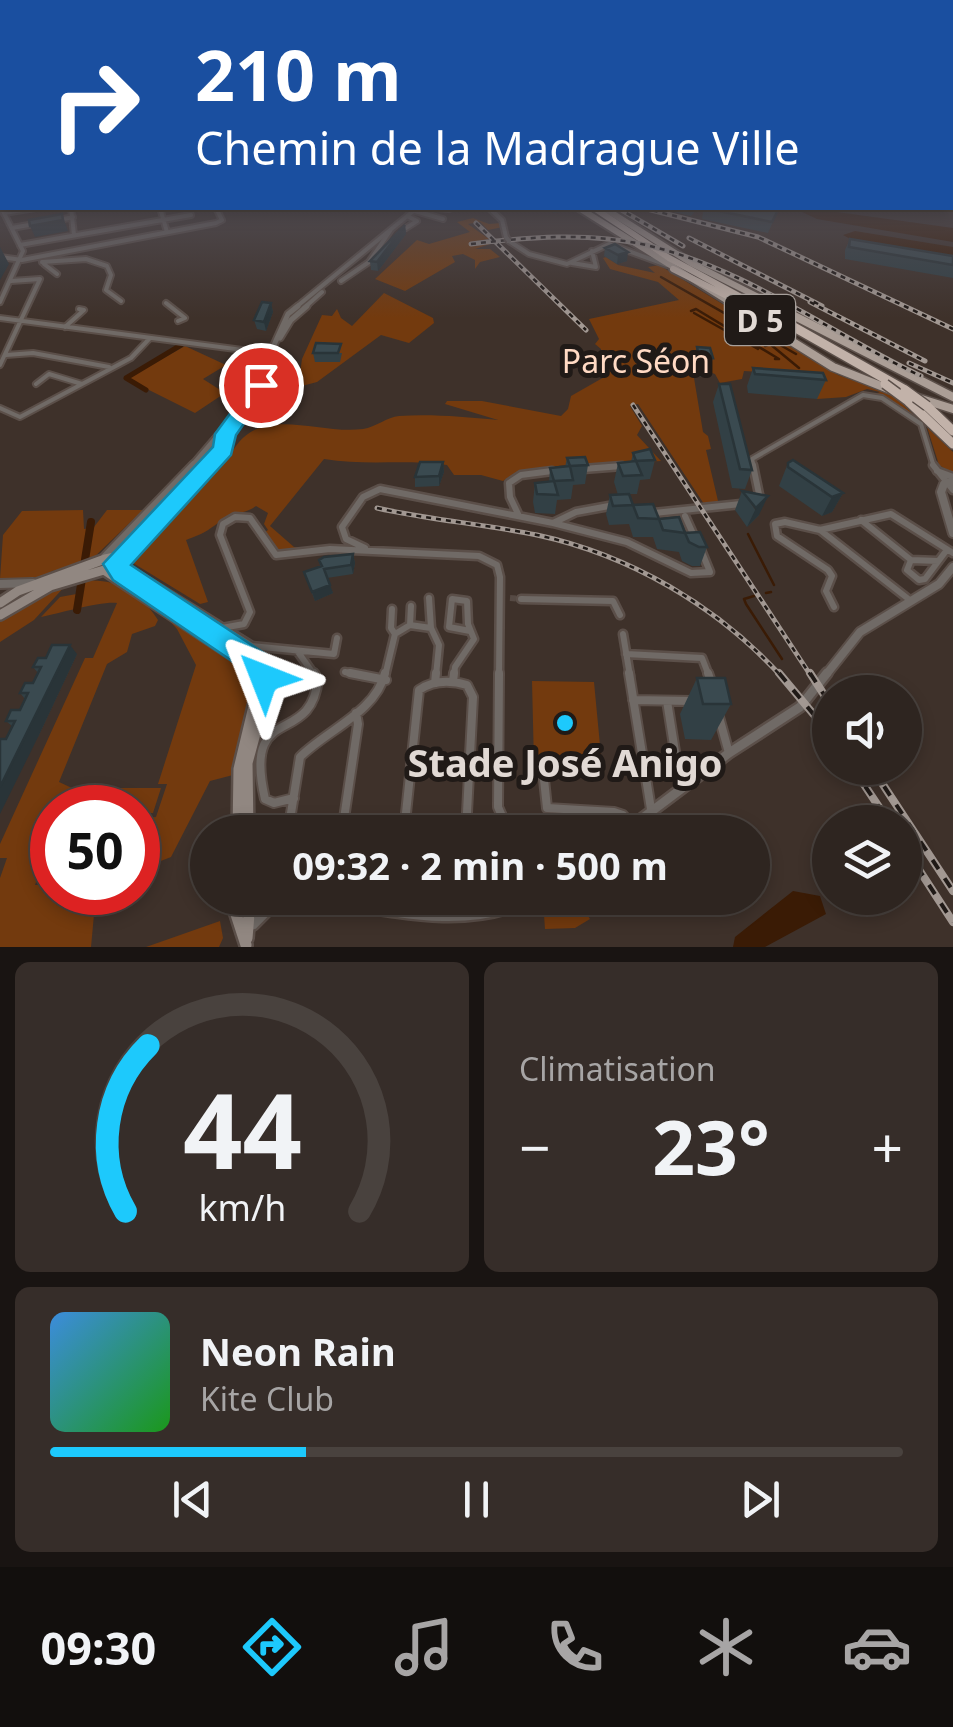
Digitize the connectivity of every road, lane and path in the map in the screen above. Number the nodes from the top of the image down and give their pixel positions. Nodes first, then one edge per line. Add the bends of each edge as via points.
1 (13, 230) edge
2 (74, 230) edge
3 (103, 230) edge
4 (177, 230) edge
5 (392, 230) edge
6 (393, 230) edge
7 (505, 230) edge
8 (617, 230) edge
9 (621, 230) edge
10 (625, 230) edge
11 (639, 230) edge
12 (168, 232) joint
13 (74, 235) junction
14 (383, 238) junction
15 (20, 244) junction
16 (363, 251) junction
17 (592, 251) junction
18 (638, 256) junction
19 (23, 257) junction
20 (654, 257) junction
21 (0, 258) edge
22 (358, 260) junction
23 (369, 262) junction
24 (571, 262) junction
25 (670, 267) junction
26 (56, 274) dead end
27 (341, 280) dead end
28 (12, 281) junction
29 (121, 301) dead end
30 (0, 302) edge
31 (166, 304) dead end
32 (770, 305) junction
33 (80, 309) dead end
34 (296, 312) junction
35 (767, 316) junction
36 (0, 318) edge
37 (22, 321) junction
38 (178, 321) dead end
39 (65, 327) junction
40 (150, 338) junction
41 (838, 347) junction
42 (271, 354) junction
43 (4, 356) junction
44 (0, 365) edge
45 (112, 368) junction
46 (36, 384) dead end
47 (82, 384) junction
48 (906, 396) junction
49 (953, 398) edge
50 (0, 408) edge
51 (953, 409) edge
52 (953, 431) edge
53 (953, 444) edge
54 (210, 447) junction
55 (223, 447) junction
56 (630, 465) edge
57 (574, 470) edge
58 (935, 470) junction
59 (558, 471) edge
60 (950, 481) edge
61 (953, 490) edge
62 (167, 494) junction
63 (180, 497) junction
64 (619, 505) edge
65 (152, 509) junction
66 (166, 512) junction
67 (649, 512) edge
68 (520, 516) junction
69 (685, 516) junction
70 (861, 520) junction
71 (553, 523) junction
72 (820, 530) junction
73 (953, 533) edge
74 (372, 551) junction
75 (950, 552) edge
76 (911, 560) junction
77 (938, 561) junction
78 (117, 562) junction
79 (103, 565) junction
80 (953, 567) edge
81 (80, 578) junction
82 (124, 580) junction
83 (50, 586) junction
84 (4, 590) edge
85 (430, 598) dead end
86 (500, 598) junction
87 (510, 598) tunnel mouth
88 (520, 599) tunnel mouth
89 (911, 600) junction
90 (0, 603) edge
91 (411, 606) dead end
92 (834, 607) dead end
93 (392, 608) dead end
94 (0, 615) edge
95 (620, 615) dead end
96 (410, 625) junction
97 (222, 628) junction
98 (430, 628) junction
99 (470, 631) junction
100 (395, 634) junction
101 (624, 634) dead end
102 (336, 638) dead end
103 (298, 652) junction
104 (626, 654) junction
105 (345, 672) dead end
106 (318, 678) junction
107 (435, 682) junction
108 (453, 682) junction
109 (384, 683) junction
110 (302, 684) dead end
111 (632, 700) junction
112 (666, 700) junction
113 (706, 702) edge
114 (356, 713) junction
115 (729, 752) junction
116 (676, 758) dead end
117 (542, 770) dead end
118 (294, 798) junction
119 (574, 810) junction
120 (652, 812) junction
121 (238, 815) edge
122 (248, 815) edge
123 (291, 815) edge
124 (345, 815) edge
125 (406, 815) edge
126 (467, 815) edge
127 (502, 815) edge
128 (574, 815) edge
129 (622, 815) edge
130 (648, 815) edge
131 (236, 915) edge
132 (251, 915) edge
133 (261, 915) edge
134 (454, 915) edge
135 (492, 915) edge
136 (246, 946) edge

1 - 15 street
2 - 13 street
3 - 13 street
4 - 12 street
5 - 14 street
6 - 14 street
7 - 24 street via 534,255
8 - 20 main road, D 5
9 - 35 highway
10 - 41 highway
11 - 32 main road
12 - 19 street
13 - 15 street
14 - 16 street
14 - 16 street
14 - 22 street
14 - 23 street
15 - 19 street
16 - 22 street
16 - 34 street
17 - 18 street via 614,244
17 - 24 street
17 - 24 street via 596,266
18 - 20 street
18 - 25 street
19 - 21 street
19 - 21 street
19 - 28 street
20 - 25 main road, D 5
22 - 23 street
22 - 34 street
23 - 27 street
25 - 35 highway
25 - 51 main road, D 5 via 842,372
26 - 29 street via 42,262 102,264 111,270 106,290
28 - 30 street
28 - 37 street via 40,279
31 - 38 street via 184,318
32 - 41 main road
32 - 49 main road, D 5
33 - 39 street
34 - 42 street
35 - 48 highway, bridge
36 - 37 street
37 - 39 street
37 - 43 street
39 - 40 street
40 - 42 street
40 - 45 street
41 - 48 highway
42 - 54 street via 250,398
42 - 55 street via 255,398
43 - 44 street
43 - 45 street via 33,353
45 - 47 street
46 - 47 street via 56,374
47 - 50 street via 20,417
48 - 52 highway, bridge
48 - 53 highway
54 - 55 street
54 - 62 street
55 - 63 street
56 - 57 street
58 - 60 street
58 - 60 street
58 - 69 street via 921,424 882,398 863,395 752,459 756,503 728,502
59 - 68 street via 509,483
60 - 61 street
60 - 73 street via 941,492
62 - 63 street
62 - 65 street
63 - 66 street
64 - 71 street
65 - 66 street
65 - 79 street
66 - 78 street
67 - 69 street
68 - 71 street
68 - 74 street via 380,489 362,497 342,527 346,539
69 - 71 street via 710,572 691,573 626,542
70 - 72 street
70 - 75 street via 891,514
70 - 76 street
72 - 89 street
72 - 92 street via 779,522 772,528 828,570 826,591
74 - 86 street via 480,556 496,566
74 - 97 street via 276,556 250,518 231,518 220,535 251,608 244,624
75 - 77 street
76 - 77 street
76 - 77 street via 907,570 922,580
78 - 79 main road
78 - 97 street
78 - 122 main road via 122,573 257,664 265,698 247,776
79 - 81 main road
79 - 82 main road
79 - 84 main road
80 - 89 street
81 - 82 main road
81 - 83 main road
82 - 121 main road via 252,674 256,706 240,758
83 - 84 street
83 - 94 main road
84 - 90 main road
85 - 98 street
86 - 87 street
86 - 127 street
88 - 95 street via 613,602
89 - 115 street via 860,632 800,707
91 - 96 street
93 - 100 street
96 - 98 street
96 - 100 street
97 - 103 street via 252,646
98 - 107 street via 439,645
99 - 99 street via 467,601 452,598 449,627
99 - 108 street via 474,640
100 - 109 street
101 - 104 street
102 - 103 street via 334,654
103 - 106 street
104 - 111 street
104 - 115 street via 702,658
105 - 109 street
106 - 110 street
106 - 118 street via 310,709 266,735 256,757 265,799
107 - 108 street
107 - 125 street via 419,690
108 - 126 street via 467,685 473,697
109 - 114 street
111 - 112 street
111 - 120 street
112 - 113 street
112 - 116 street
114 - 118 street via 300,757
114 - 124 street
115 - 120 street
117 - 119 street via 544,805
118 - 123 street
119 - 128 street
119 - 129 street
120 - 130 street
131 - 136 main road
132 - 136 main road
133 - 136 street
134 - 135 street

